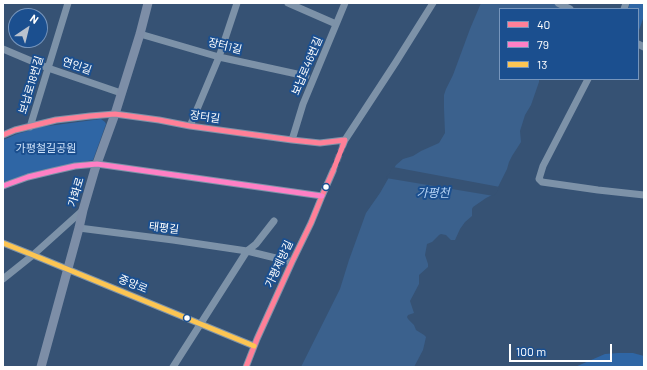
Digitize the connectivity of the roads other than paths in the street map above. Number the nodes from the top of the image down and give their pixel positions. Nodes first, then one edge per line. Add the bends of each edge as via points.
1 (68, 3) edge
2 (148, 3) edge
3 (237, 3) edge
4 (288, 3) edge
5 (345, 3) edge
6 (433, 3) edge
7 (558, 3) edge
8 (568, 8) edge
9 (336, 24) junction
10 (140, 34) junction
11 (3, 49) edge
12 (219, 57) junction
13 (48, 68) junction
14 (306, 76) dead end
15 (587, 80) edge
16 (121, 93) junction
17 (115, 114) junction
18 (190, 126) junction
19 (30, 127) junction
20 (3, 135) edge
21 (292, 140) junction
22 (97, 164) junction
23 (333, 171) tunnel mouth
24 (3, 186) edge
25 (644, 195) edge
26 (322, 196) junction
27 (83, 210) junction
28 (274, 221) dead end
29 (79, 228) junction
30 (3, 244) edge
31 (247, 251) junction
32 (33, 254) junction
33 (292, 262) junction
34 (68, 269) junction
35 (3, 279) edge
36 (200, 323) junction
37 (254, 346) junction
38 (42, 367) edge
39 (173, 367) edge
40 (246, 367) edge

1 - 13 street, 보납로18번길
2 - 10 main road, 가화로
3 - 12 street
4 - 9 street
5 - 9 street, 보납로46번길
6 - 21 street via 344,143
7 - 8 street
9 - 21 street, 보납로46번길 via 303,104
10 - 12 street, 장터1길
10 - 16 main road, 가화로
11 - 13 street, 연인길
12 - 14 street, 장터1길
12 - 18 street
13 - 16 street, 연인길
13 - 19 street, 보납로18번길
15 - 25 street via 543,166 539,179 542,182
16 - 17 main road, 가화로
17 - 18 street, 장터길
17 - 19 street, 장터길 via 56,120
17 - 22 main road, 가화로
18 - 21 street, 장터길
19 - 20 street, 장터길
22 - 24 street via 53,171
22 - 26 street
22 - 27 main road, 가화로
23 - 26 street, 가평제방길
26 - 33 street, 가평제방길
27 - 29 main road, 가화로
27 - 32 street
28 - 31 street via 256,244
29 - 31 street, 태평길
29 - 34 main road, 가화로
30 - 32 street, 중앙로
31 - 33 street, 태평길
31 - 36 street
32 - 34 street, 중앙로
32 - 35 street
33 - 37 street, 가평제방길
34 - 36 street, 중앙로
34 - 38 main road, 가화로
36 - 37 street, 중앙로
36 - 39 street
37 - 40 street, 가평제방길

